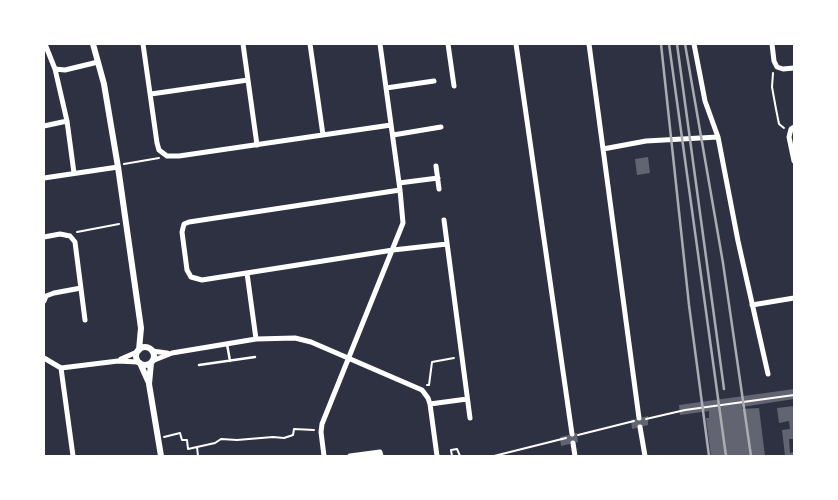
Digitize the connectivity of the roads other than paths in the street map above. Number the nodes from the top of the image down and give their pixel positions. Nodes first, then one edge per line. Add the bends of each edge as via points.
1 (45, 44) edge
2 (93, 44) edge
3 (143, 44) edge
4 (243, 44) edge
5 (310, 44) edge
6 (380, 44) edge
7 (448, 44) edge
8 (516, 44) edge
9 (589, 44) edge
10 (694, 44) edge
11 (772, 44) edge
12 (98, 62) junction
13 (794, 68) edge
14 (55, 69) junction
15 (248, 80) junction
16 (434, 81) dead end
17 (454, 86) dead end
18 (386, 88) junction
19 (151, 94) junction
20 (66, 121) junction
21 (392, 125) junction
22 (44, 126) edge
23 (441, 126) dead end
24 (793, 128) edge
25 (323, 135) junction
26 (393, 135) junction
27 (718, 137) junction
28 (257, 145) junction
29 (603, 149) junction
30 (794, 161) edge
31 (436, 166) dead end
32 (118, 167) junction
33 (74, 173) junction
34 (44, 177) edge
35 (438, 178) junction
36 (399, 183) junction
37 (400, 190) junction
38 (439, 190) dead end
39 (444, 220) dead end
40 (44, 236) edge
41 (447, 244) junction
42 (393, 250) junction
43 (247, 273) junction
44 (81, 288) junction
45 (794, 298) edge
46 (44, 300) edge
47 (752, 305) junction
48 (85, 320) dead end
49 (141, 328) junction
50 (256, 339) junction
51 (227, 344) junction
52 (151, 350) junction
53 (138, 351) junction
54 (172, 353) junction
55 (255, 357) dead end
56 (44, 358) edge
57 (348, 358) junction
58 (118, 360) junction
59 (230, 360) junction
60 (152, 362) junction
61 (139, 363) junction
62 (199, 365) dead end
63 (61, 368) junction
64 (768, 374) dead end
65 (149, 384) junction
66 (467, 399) junction
67 (430, 404) junction
68 (470, 418) dead end
69 (639, 418) dead end
70 (640, 427) dead end
71 (572, 434) dead end
72 (573, 443) dead end
73 (73, 456) edge
74 (160, 456) edge
75 (324, 456) edge
76 (350, 456) edge
77 (381, 456) edge
78 (437, 456) edge
79 (574, 456) edge
80 (645, 456) edge

1 - 14 street
2 - 12 street
3 - 19 street
4 - 15 street
5 - 25 street
6 - 18 street
7 - 17 street
8 - 71 street
9 - 29 street
10 - 27 street via 705,101
11 - 13 street via 777,67
12 - 14 street via 65,70
12 - 32 street
14 - 20 street
15 - 19 street
15 - 28 street
16 - 18 street
18 - 21 street
19 - 28 street via 162,154 179,156
20 - 22 street
20 - 33 street
21 - 25 street
21 - 26 street
23 - 26 street
24 - 30 street via 789,137
25 - 28 street
26 - 36 street
27 - 29 street via 646,141
27 - 47 street
29 - 69 street
31 - 35 street
32 - 33 street
32 - 49 street
33 - 34 street
35 - 36 street
35 - 38 street
36 - 37 street
37 - 42 street via 403,223
37 - 43 street via 184,224 182,232 187,270 191,276 202,280
39 - 41 street
40 - 44 street via 60,234 70,236 75,242
41 - 42 street
41 - 66 street
42 - 43 street
42 - 57 street
43 - 50 street
44 - 46 street via 54,293
44 - 48 street
45 - 47 street
47 - 64 street
49 - 52 street
49 - 53 street
50 - 51 street
50 - 57 street via 302,339
51 - 54 street
51 - 59 lane
52 - 53 street via 144,347
52 - 54 street
52 - 60 street
53 - 58 street
53 - 61 street via 136,358
54 - 60 street
55 - 59 lane
56 - 63 street
57 - 67 street via 417,387
57 - 75 street via 325,413 321,432
58 - 61 street
58 - 63 street
59 - 62 lane
60 - 61 street
60 - 65 street
61 - 65 street
63 - 73 street
65 - 74 street
66 - 67 street
66 - 68 street
67 - 78 street
70 - 80 street
72 - 79 street
76 - 77 street via 380,452

